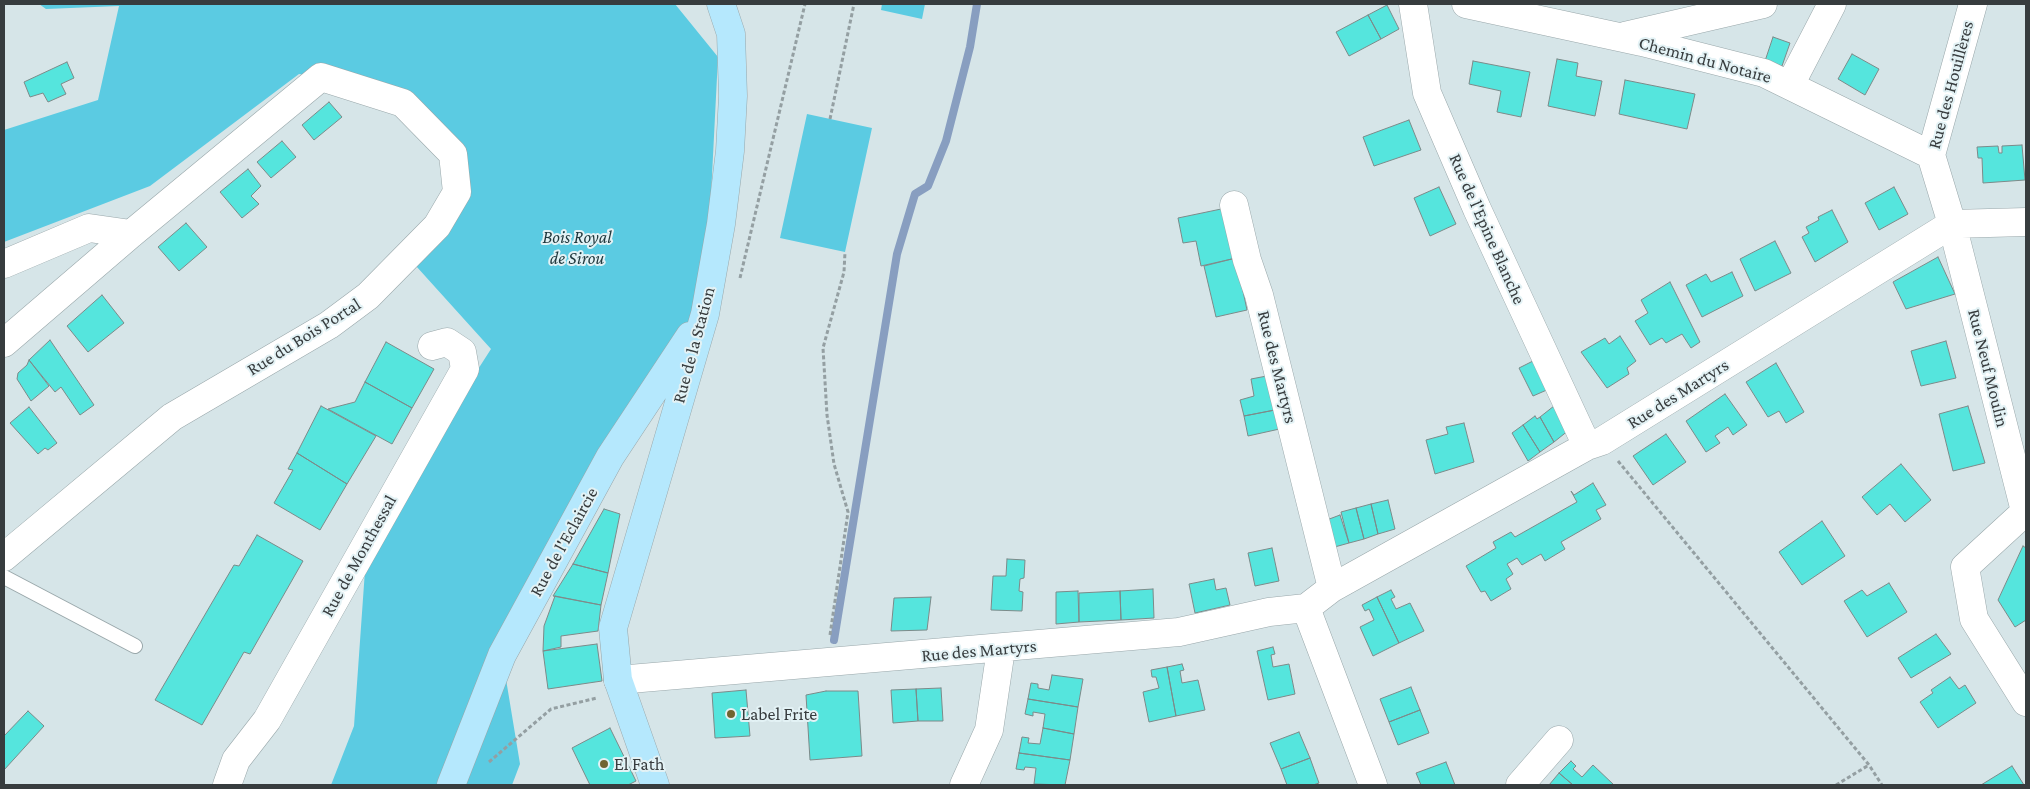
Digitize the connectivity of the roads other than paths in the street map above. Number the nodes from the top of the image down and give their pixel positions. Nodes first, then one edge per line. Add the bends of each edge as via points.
1 (721, 4) edge
2 (1413, 4) edge
3 (1466, 4) edge
4 (1763, 4) edge
5 (1832, 4) edge
6 (1973, 4) edge
7 (1619, 37) junction
8 (1790, 85) junction
9 (1931, 155) junction
10 (1234, 205) dead end
11 (2026, 222) edge
12 (1952, 224) junction
13 (131, 234) junction
14 (4, 264) edge
15 (705, 314) junction
16 (4, 343) edge
17 (432, 346) dead end
18 (1595, 443) junction
19 (2026, 511) edge
20 (4, 557) edge
21 (4, 577) edge
22 (1332, 588) junction
23 (1306, 608) junction
24 (135, 646) dead end
25 (1001, 649) junction
26 (620, 686) junction
27 (2026, 702) edge
28 (1560, 740) dead end
29 (650, 783) edge
30 (227, 785) edge
31 (451, 785) edge
32 (964, 785) edge
33 (1373, 785) edge
34 (1520, 785) edge

1 - 15 main road, Rue de la Station via 731,34 733,96 722,215
2 - 18 street, Rue de l'Epine Blanche via 1427,93 1477,209
3 - 7 street, Chemin du Notaire
4 - 7 street
5 - 8 street
6 - 9 street, Rue des Houillères
7 - 8 street, Chemin du Notaire via 1764,73
8 - 9 street, Chemin du Notaire
9 - 12 street, Rue des Houillères
10 - 22 street, Rue des Martyrs
11 - 12 street
12 - 18 street, Rue des Martyrs
12 - 19 street, Rue Neuf Moulin
13 - 14 street via 89,228
13 - 16 street, Rue du Bois Portal
13 - 20 street, Rue du Bois Portal via 321,77 403,103 453,154 458,192 437,226 368,296 330,325 172,417
15 - 26 main road, Rue de la Station via 613,628
15 - 31 main road, Rue de l'Eclaircie via 610,457 507,646
17 - 30 street, Rue de Monthessal via 447,342 462,352 465,369 267,720 236,760
18 - 22 street, Rue des Martyrs
19 - 27 street, Rue Neuf Moulin via 1965,567 1974,619
21 - 24 lane
22 - 23 street, Rue des Martyrs
23 - 25 street, Rue des Martyrs via 1269,612 1179,632
23 - 33 street
25 - 26 street, Rue des Martyrs via 826,663
25 - 32 street via 989,730
26 - 29 main road, Rue de la Station
28 - 34 street

